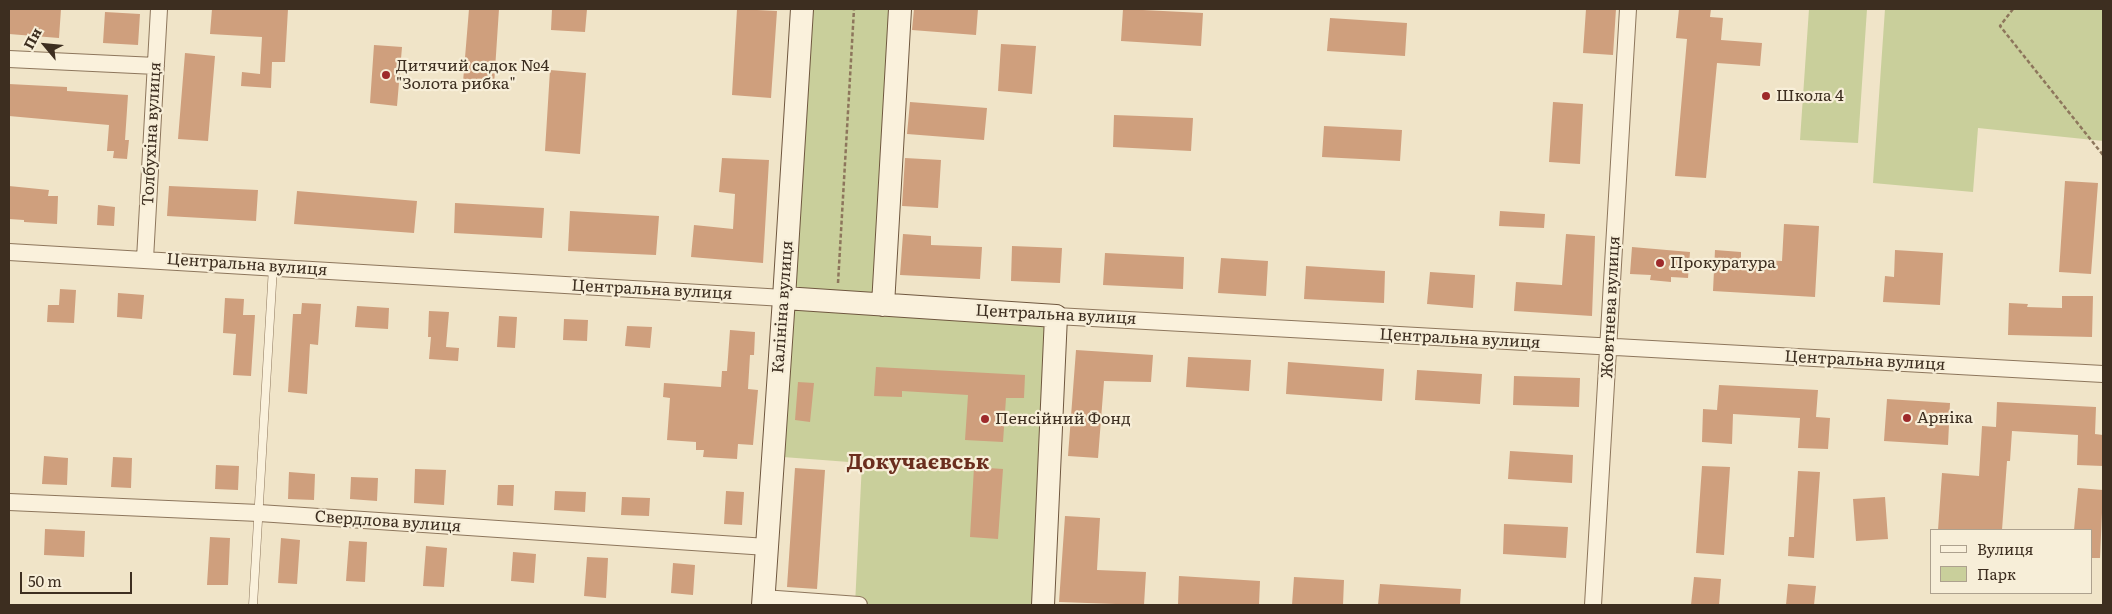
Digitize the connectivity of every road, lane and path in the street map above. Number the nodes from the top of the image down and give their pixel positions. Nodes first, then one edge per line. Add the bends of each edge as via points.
1 (159, 9) edge
2 (802, 9) edge
3 (854, 9) edge
4 (900, 9) edge
5 (1628, 9) edge
6 (2013, 9) edge
7 (9, 59) edge
8 (156, 66) junction
9 (2103, 155) edge
10 (9, 252) edge
11 (145, 259) junction
12 (273, 267) junction
13 (784, 298) junction
14 (837, 302) junction
15 (884, 305) junction
16 (1056, 316) junction
17 (1608, 347) junction
18 (2103, 374) edge
19 (9, 502) edge
20 (259, 513) junction
21 (767, 547) junction
22 (763, 602) edge
23 (253, 605) edge
24 (859, 605) edge
25 (1043, 605) edge
26 (1593, 605) edge

1 - 8 street, Толбухіна вулиця
2 - 13 main road, Калініна вулиця
3 - 14 path
4 - 15 main road
5 - 17 street, Жовтнева вулиця
6 - 9 path via 2000,26
7 - 8 street
8 - 11 street, Толбухіна вулиця
10 - 11 street, Центральна вулиця
11 - 12 street, Центральна вулиця
12 - 13 street, Центральна вулиця
12 - 20 lane
13 - 14 main road, Центральна вулиця
13 - 21 main road, Калініна вулиця
14 - 15 main road, Центральна вулиця
15 - 16 main road, Центральна вулиця
16 - 17 street, Центральна вулиця
16 - 25 main road
17 - 18 street, Центральна вулиця
17 - 26 street, Жовтнева вулиця
19 - 20 street, Свердлова вулиця
20 - 21 street, Свердлова вулиця
20 - 23 lane
21 - 22 main road, Калініна вулиця
22 - 24 street

